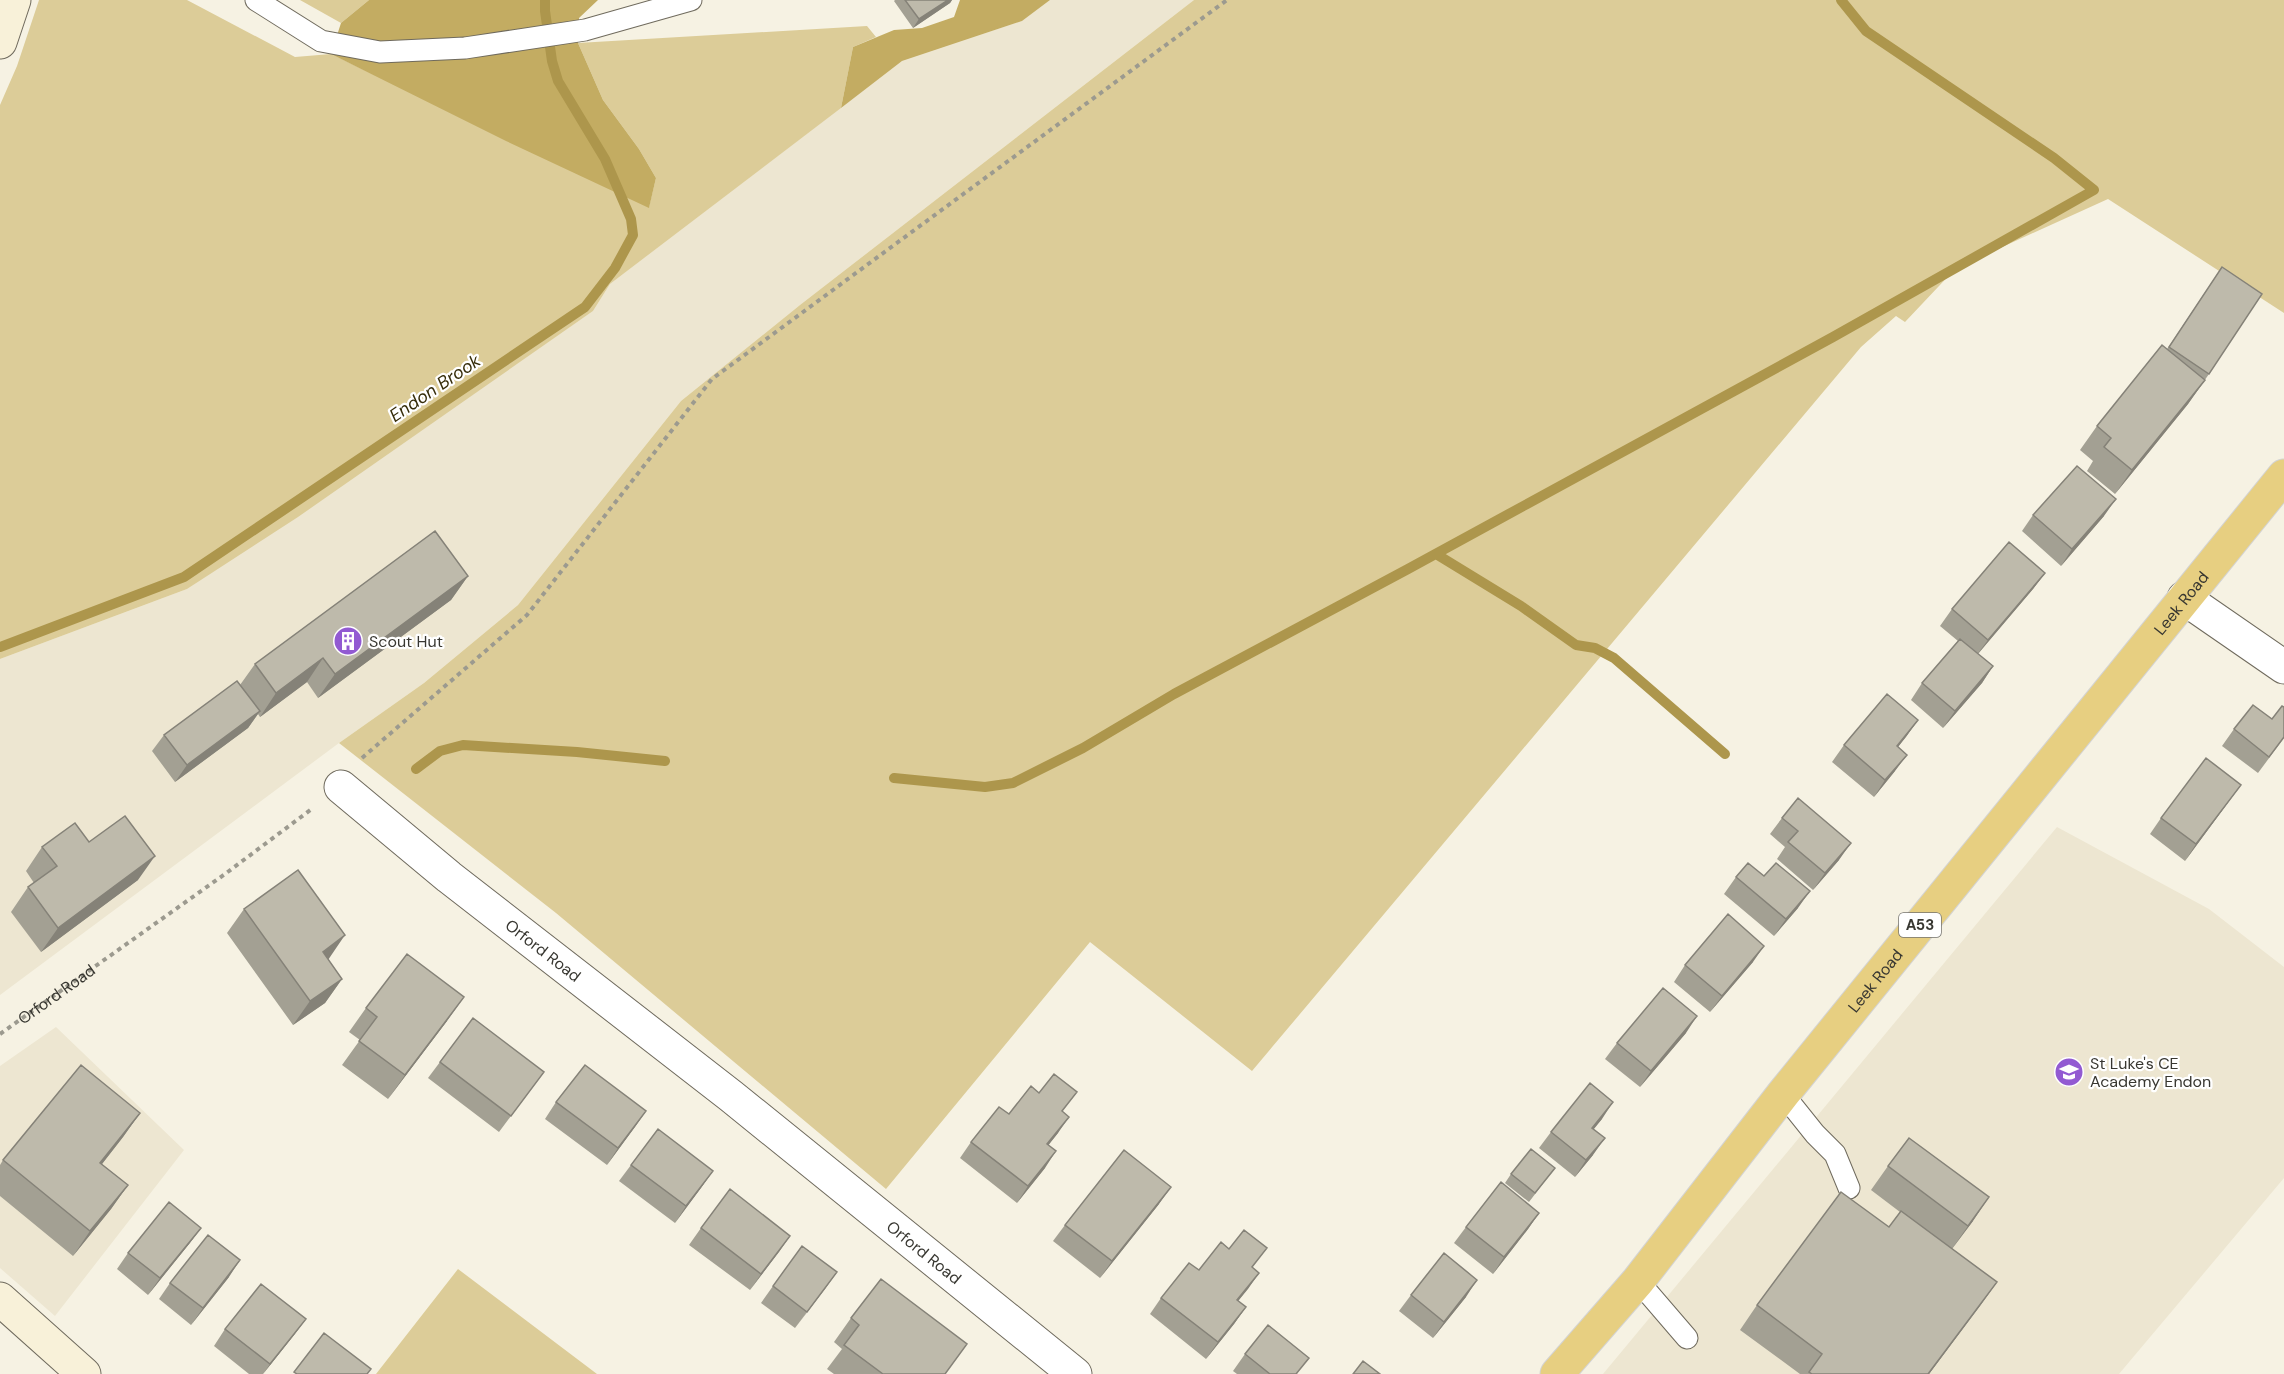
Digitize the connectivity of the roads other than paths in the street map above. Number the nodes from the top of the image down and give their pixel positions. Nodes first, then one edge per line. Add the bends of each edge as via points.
1 (14, 0) edge
2 (256, 0) edge
3 (691, 0) edge
4 (0, 42) edge
5 (2284, 477) edge
6 (2184, 598) junction
7 (2284, 667) edge
8 (341, 787) road end
9 (1783, 1094) junction
10 (1849, 1188) dead end
11 (1638, 1281) junction
12 (0, 1299) edge
13 (1687, 1338) dead end
14 (84, 1374) edge
15 (1075, 1374) edge
16 (1557, 1374) edge

1 - 4 street
2 - 3 lane via 321,41 380,52 465,48 585,30
5 - 6 highway, Leek Road / A53
6 - 7 street
6 - 9 highway, Leek Road / A53
8 - 15 street, Orford Road
9 - 10 lane via 1835,1154
9 - 11 highway, Leek Road / A53
11 - 13 lane
11 - 16 highway, Leek Road / A53
12 - 14 street

